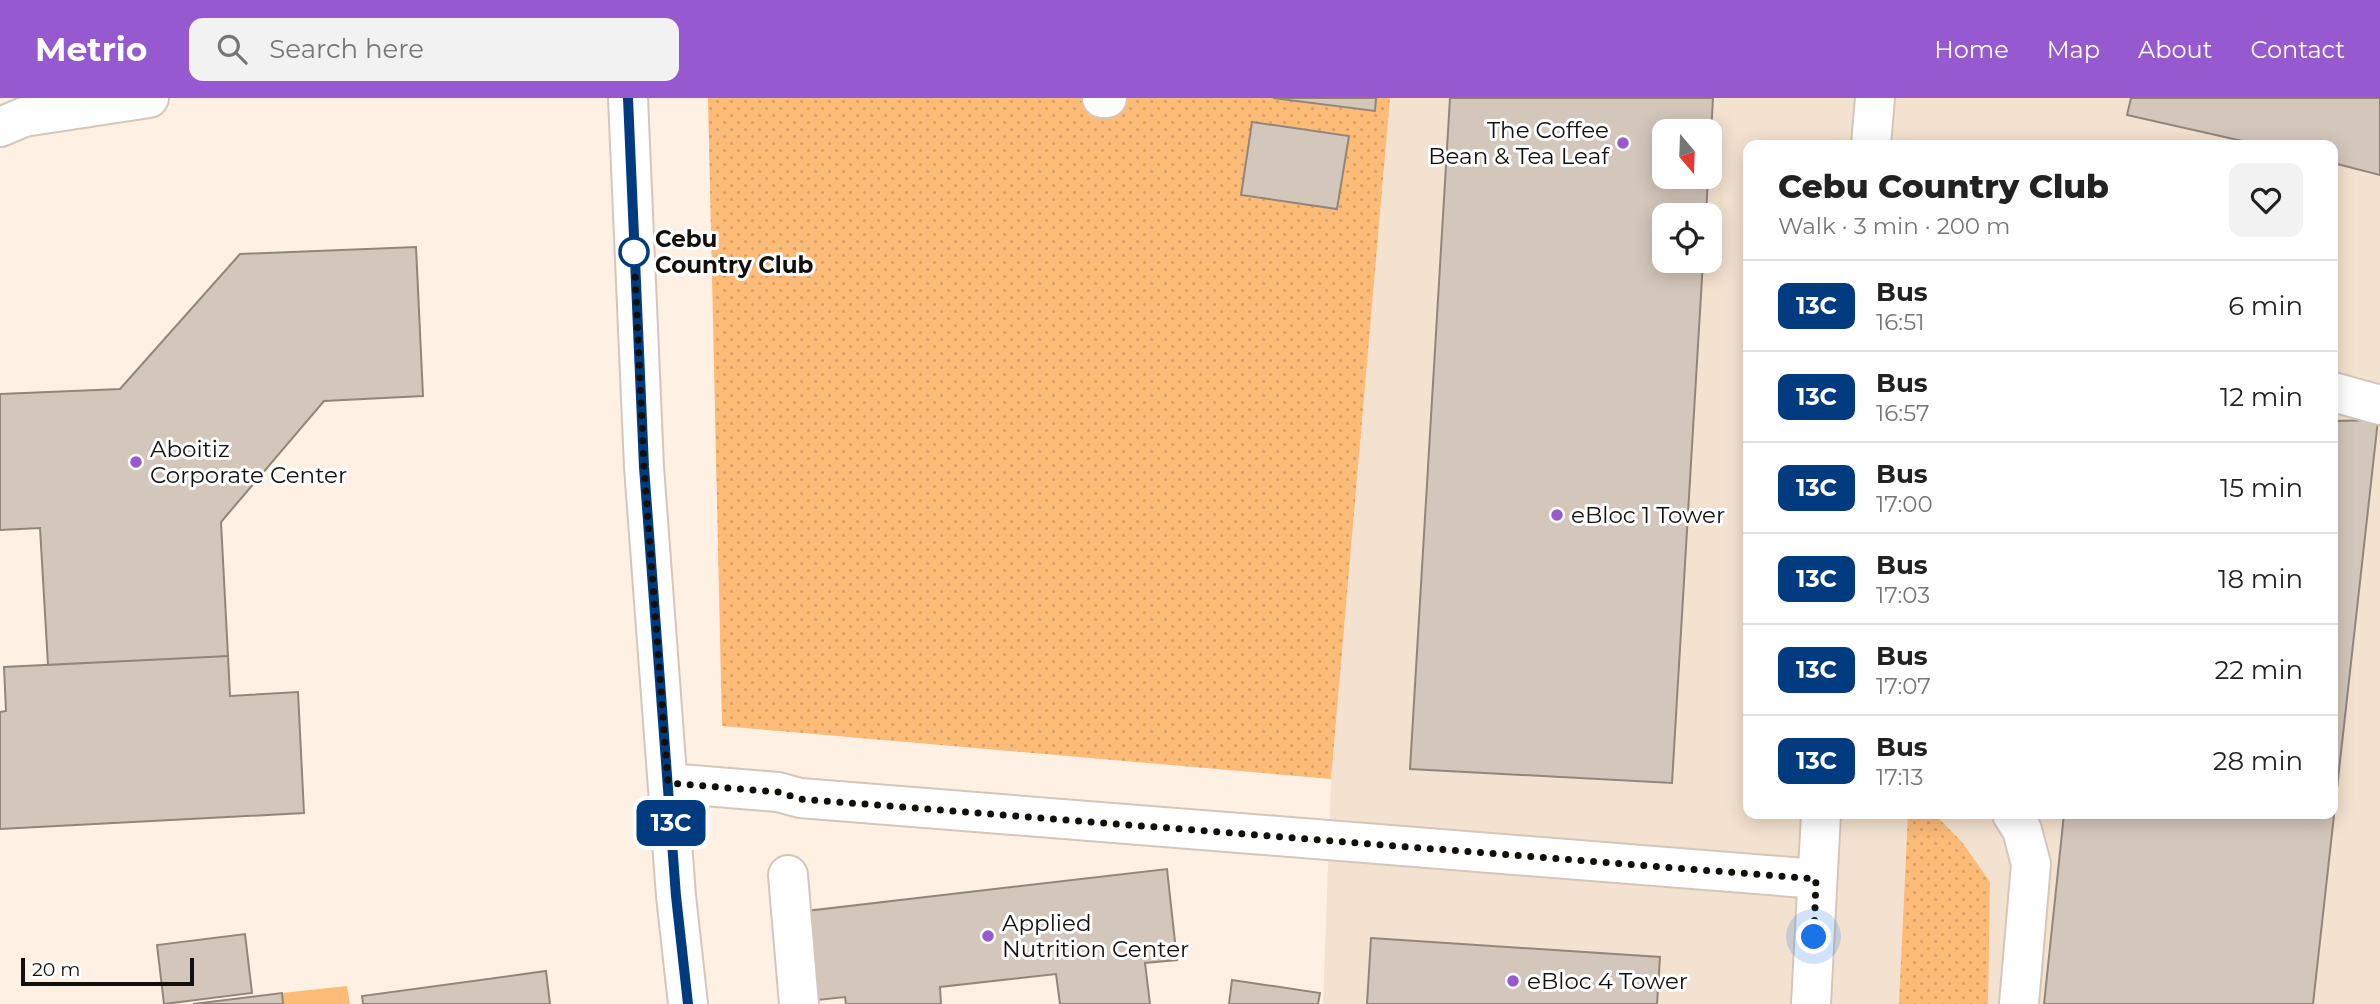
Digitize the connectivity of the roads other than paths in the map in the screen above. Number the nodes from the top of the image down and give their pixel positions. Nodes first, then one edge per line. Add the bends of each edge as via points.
1 (149, 98) edge
2 (628, 98) edge
3 (1875, 98) edge
4 (16, 114) edge
5 (1871, 140) edge
6 (2338, 393) edge
7 (2380, 405) edge
8 (668, 783) junction
9 (1822, 819) edge
10 (2015, 819) edge
11 (788, 875) dead end
12 (1816, 879) junction
13 (688, 1004) edge
14 (799, 1004) edge
15 (1811, 1004) edge
16 (2019, 1004) edge

1 - 4 street
2 - 8 street via 644,467
3 - 5 street
6 - 7 street
8 - 12 street via 778,792 800,799
8 - 13 street
9 - 12 street
10 - 16 street via 2031,864
11 - 14 street
12 - 15 street

